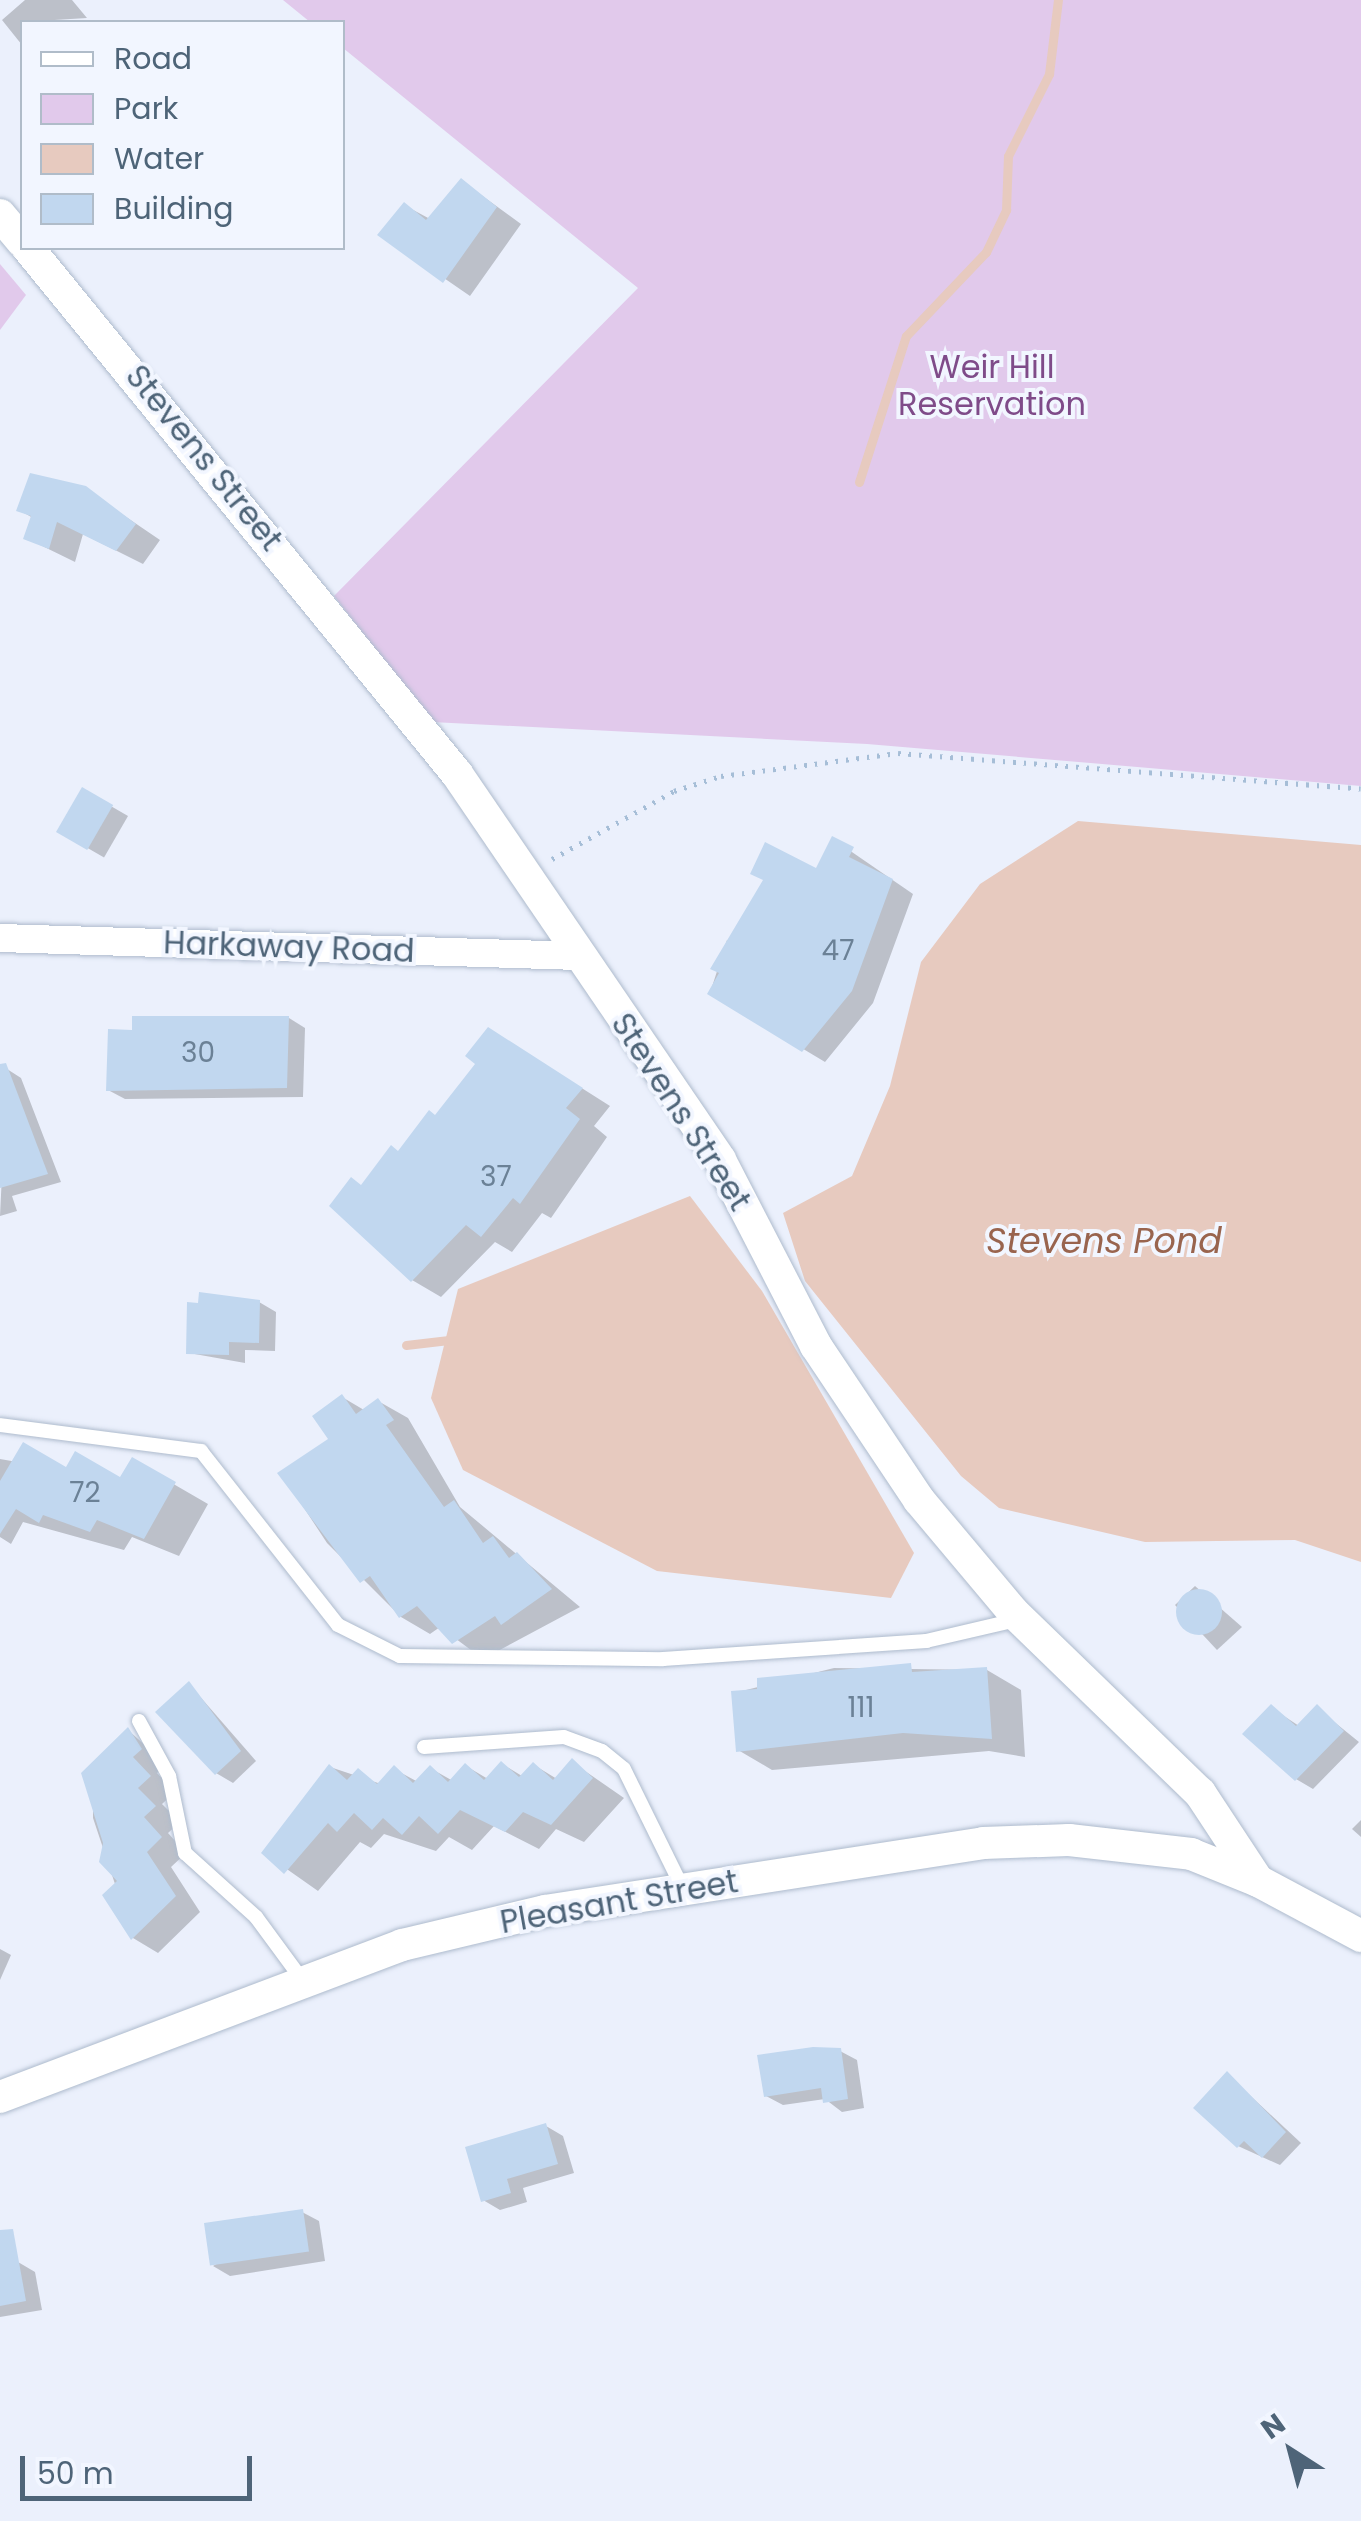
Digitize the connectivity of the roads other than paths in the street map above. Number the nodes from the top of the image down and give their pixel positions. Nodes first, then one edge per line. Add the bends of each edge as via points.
1 (0, 214) edge
2 (20, 239) edge
3 (30, 250) edge
4 (0, 938) edge
5 (578, 956) junction
6 (0, 1425) edge
7 (1021, 1618) junction
8 (139, 1721) dead end
9 (424, 1747) dead end
10 (1258, 1881) junction
11 (684, 1889) junction
12 (1361, 1936) edge
13 (304, 1982) junction
14 (0, 2097) edge

1 - 2 street
3 - 5 street, Stevens Street via 352,641
4 - 5 street, Harkaway Road
5 - 7 street, Stevens Street via 720,1160 846,1396 919,1500
6 - 7 lane via 201,1451 338,1625 400,1656 664,1659 926,1641
7 - 10 street, Stevens Street via 1200,1793
8 - 13 lane via 169,1776 185,1853 256,1917
9 - 11 lane via 564,1738 602,1750 624,1769
10 - 11 street, Pleasant Street via 1192,1854 1068,1840 982,1843
10 - 12 street, Stevens Street
11 - 13 street, Pleasant Street via 402,1945
13 - 14 street, Pleasant Street

